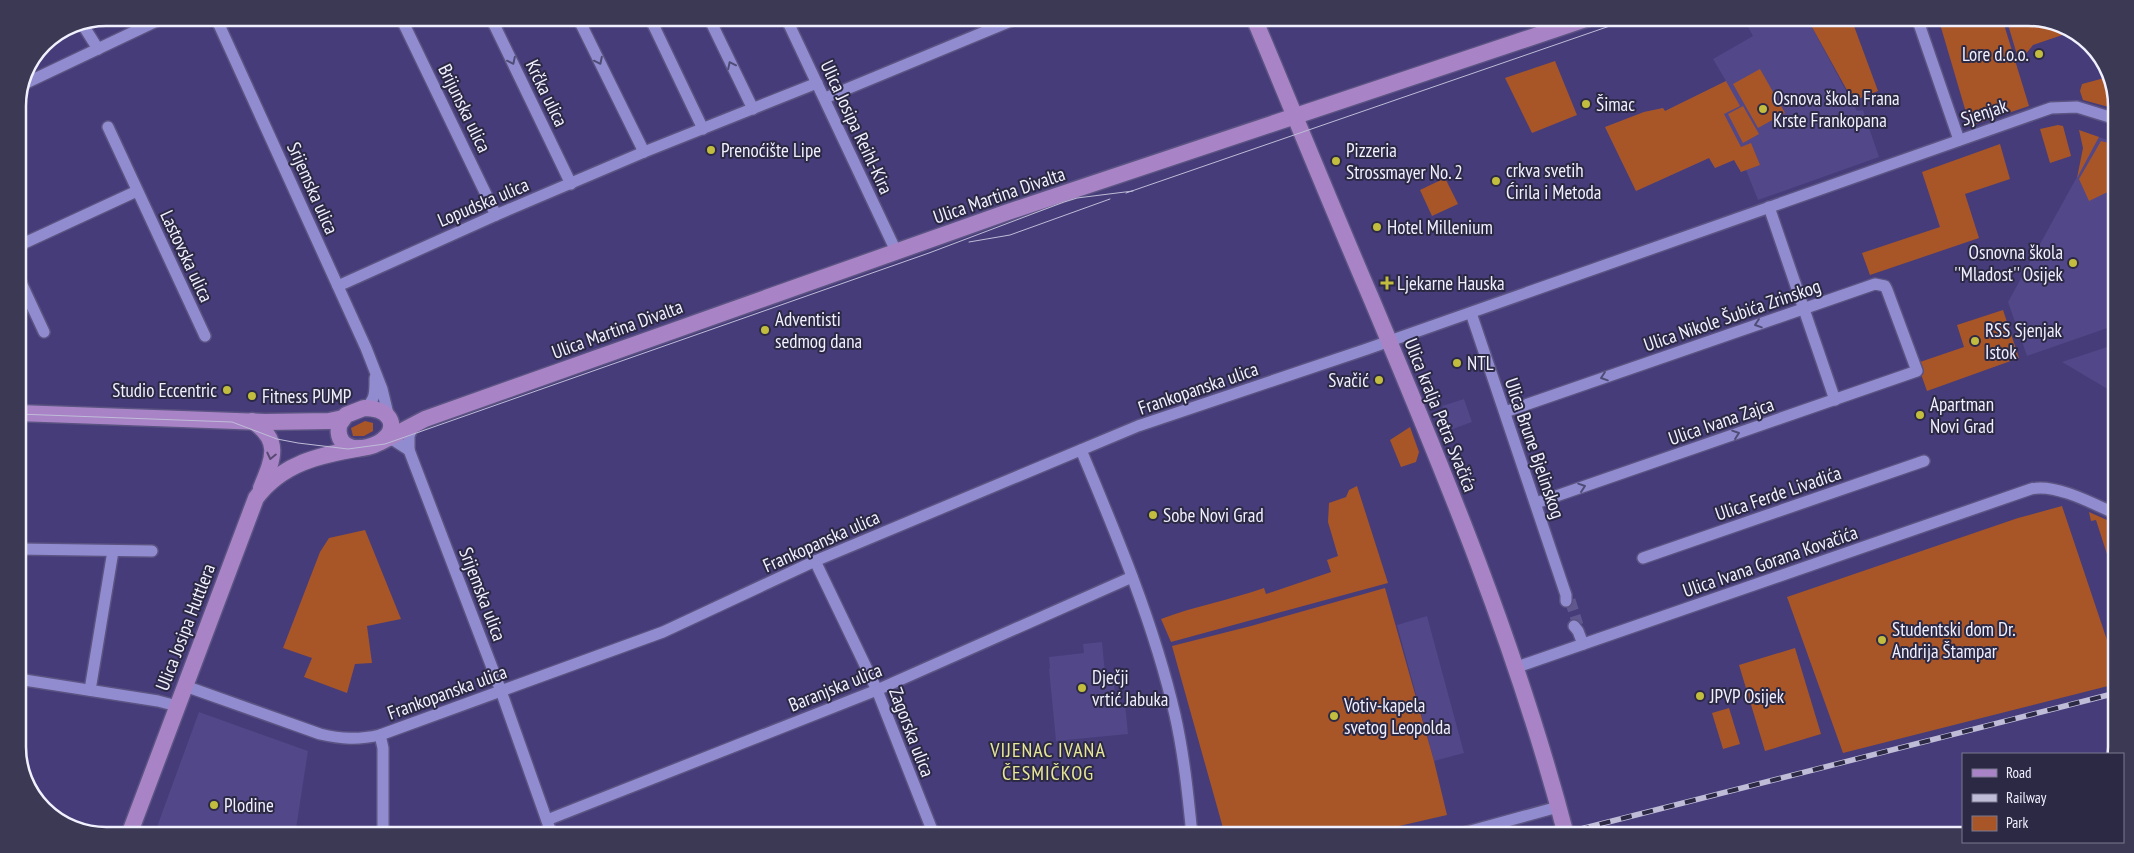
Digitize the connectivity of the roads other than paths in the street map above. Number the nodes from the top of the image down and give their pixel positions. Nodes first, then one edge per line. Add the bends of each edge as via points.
1 (146, 26) edge
2 (220, 26) edge
3 (405, 26) edge
4 (496, 26) edge
5 (582, 26) edge
6 (654, 26) edge
7 (712, 26) edge
8 (790, 26) edge
9 (999, 26) edge
10 (1257, 26) edge
11 (1565, 26) edge
12 (1919, 26) edge
13 (86, 29) edge
14 (98, 49) junction
15 (31, 81) edge
16 (817, 83) junction
17 (825, 98) junction
18 (752, 109) junction
19 (2108, 116) edge
20 (1295, 117) junction
21 (108, 127) dead end
22 (703, 129) junction
23 (1959, 140) junction
24 (644, 152) junction
25 (571, 184) junction
26 (137, 191) junction
27 (1769, 207) junction
28 (496, 215) junction
29 (26, 242) edge
30 (896, 251) junction
31 (338, 286) junction
32 (26, 293) edge
33 (1804, 308) junction
34 (1470, 313) junction
35 (44, 332) dead end
36 (205, 336) dead end
37 (1389, 341) junction
38 (1917, 371) joint
39 (375, 374) junction
40 (1835, 400) junction
41 (364, 408) junction
42 (1505, 412) junction
43 (26, 413) edge
44 (389, 418) junction
45 (258, 421) junction
46 (420, 422) junction
47 (340, 430) junction
48 (383, 440) junction
49 (361, 448) junction
50 (409, 450) junction
51 (1081, 450) junction
52 (311, 458) junction
53 (1924, 461) dead end
54 (256, 498) junction
55 (1536, 502) junction
56 (2108, 511) edge
57 (26, 549) edge
58 (113, 551) junction
59 (152, 551) dead end
60 (1643, 558) dead end
61 (815, 561) junction
62 (1132, 577) junction
63 (1567, 599) tunnel mouth
64 (1577, 627) tunnel mouth
65 (1583, 644) junction
66 (1516, 667) junction
67 (26, 680) edge
68 (185, 686) junction
69 (90, 690) junction
70 (877, 690) junction
71 (501, 691) junction
72 (177, 706) junction
73 (380, 735) junction
74 (1558, 807) junction
75 (547, 820) junction
76 (132, 827) edge
77 (383, 827) edge
78 (549, 827) edge
79 (930, 827) edge
80 (1191, 827) edge
81 (1488, 827) edge
82 (1564, 827) edge

1 - 14 street
2 - 31 street, Srijemska ulica
3 - 28 street, Brijunska ulica
4 -> 25 street, Krčka ulica
5 -> 24 street
6 - 22 street
18 -> 7 street
8 - 16 street, Ulica Josipa Reihl-Kira
9 - 17 street
10 - 20 street, Ulica kralja Petra Svačića
11 - 20 street, Ulica Martina Divalta
12 - 23 street, Sjenjak
13 - 14 street
14 - 15 street
16 - 17 street, Ulica Josipa Reihl-Kira
16 - 18 street, Lopudska ulica
17 - 30 street, Ulica Josipa Reihl-Kira
18 - 22 street, Lopudska ulica
19 - 23 street, Sjenjak via 2077,107 2051,108
20 - 30 street, Ulica Martina Divalta
20 - 37 street, Ulica kralja Petra Svačića
21 - 26 street, Lastovska ulica
22 - 24 street, Lopudska ulica
23 - 27 street, Frankopanska ulica
24 - 25 street, Lopudska ulica
25 - 28 street, Lopudska ulica
26 - 29 street
26 - 36 street, Lastovska ulica
27 - 33 street
27 - 34 street, Frankopanska ulica
28 - 31 street, Lopudska ulica
30 - 46 street, Ulica Martina Divalta
31 - 39 street, Srijemska ulica
32 - 35 street
33 - 38 street, Ulica Nikole Šubića Zrinskog via 1870,285 1884,286
33 - 40 street
33 -> 42 street, Ulica Nikole Šubića Zrinskog
34 - 37 street, Frankopanska ulica
34 - 42 street, Ulica Brune Bjelinskog
37 - 51 street, Frankopanska ulica via 1138,426
37 - 66 street, Ulica kralja Petra Svačića via 1438,458
38 - 40 street, Ulica Ivana Zajca
39 - 41 street, Srijemska ulica via 374,397
39 - 44 street, Srijemska ulica
55 -> 40 street, Ulica Ivana Zajca
41 - 44 street via 376,410
41 - 47 street via 351,412
42 - 55 street, Ulica Brune Bjelinskog
43 - 45 street
44 - 46 street, Ulica Martina Divalta
44 - 48 street via 390,428
45 - 47 street via 294,429
45 -> 54 street via 273,447 272,458
46 - 48 street, Ulica Martina Divalta
46 - 50 street via 409,436
47 - 49 street via 348,446
47 - 52 street, Ulica Josipa Huttlera
48 - 49 street
48 - 50 street
49 - 52 street, Ulica Josipa Huttlera
50 - 71 street, Srijemska ulica
51 - 61 street, Frankopanska ulica
51 - 62 street
52 - 54 street, Ulica Josipa Huttlera via 278,474
53 - 60 street, Ulica Ferde Livadića
54 - 68 street, Ulica Josipa Huttlera
55 - 63 street, Ulica Brune Bjelinskog
56 - 65 street, Ulica Ivana Gorana Kovačića via 2055,490 2036,488
57 - 58 street
58 - 59 street
58 - 69 street
61 - 70 street, Zagorska ulica
61 - 71 street, Frankopanska ulica via 663,632
62 - 70 street, Baranjska ulica
62 - 80 street via 1175,716
64 - 65 street
65 - 66 street, Ulica Ivana Gorana Kovačića
66 - 74 street, Ulica kralja Petra Svačića
67 - 69 street
68 - 72 street, Ulica Josipa Huttlera
68 - 73 street, Frankopanska ulica via 320,734 341,739
69 - 72 street
70 - 75 street, Baranjska ulica
70 - 79 street, Zagorska ulica
71 - 73 street, Frankopanska ulica
71 - 75 street, Srijemska ulica
72 - 76 street, Ulica Josipa Huttlera
73 - 77 street via 383,748
74 - 81 street
74 - 82 street, Ulica kralja Petra Svačića
75 - 78 street, Srijemska ulica

